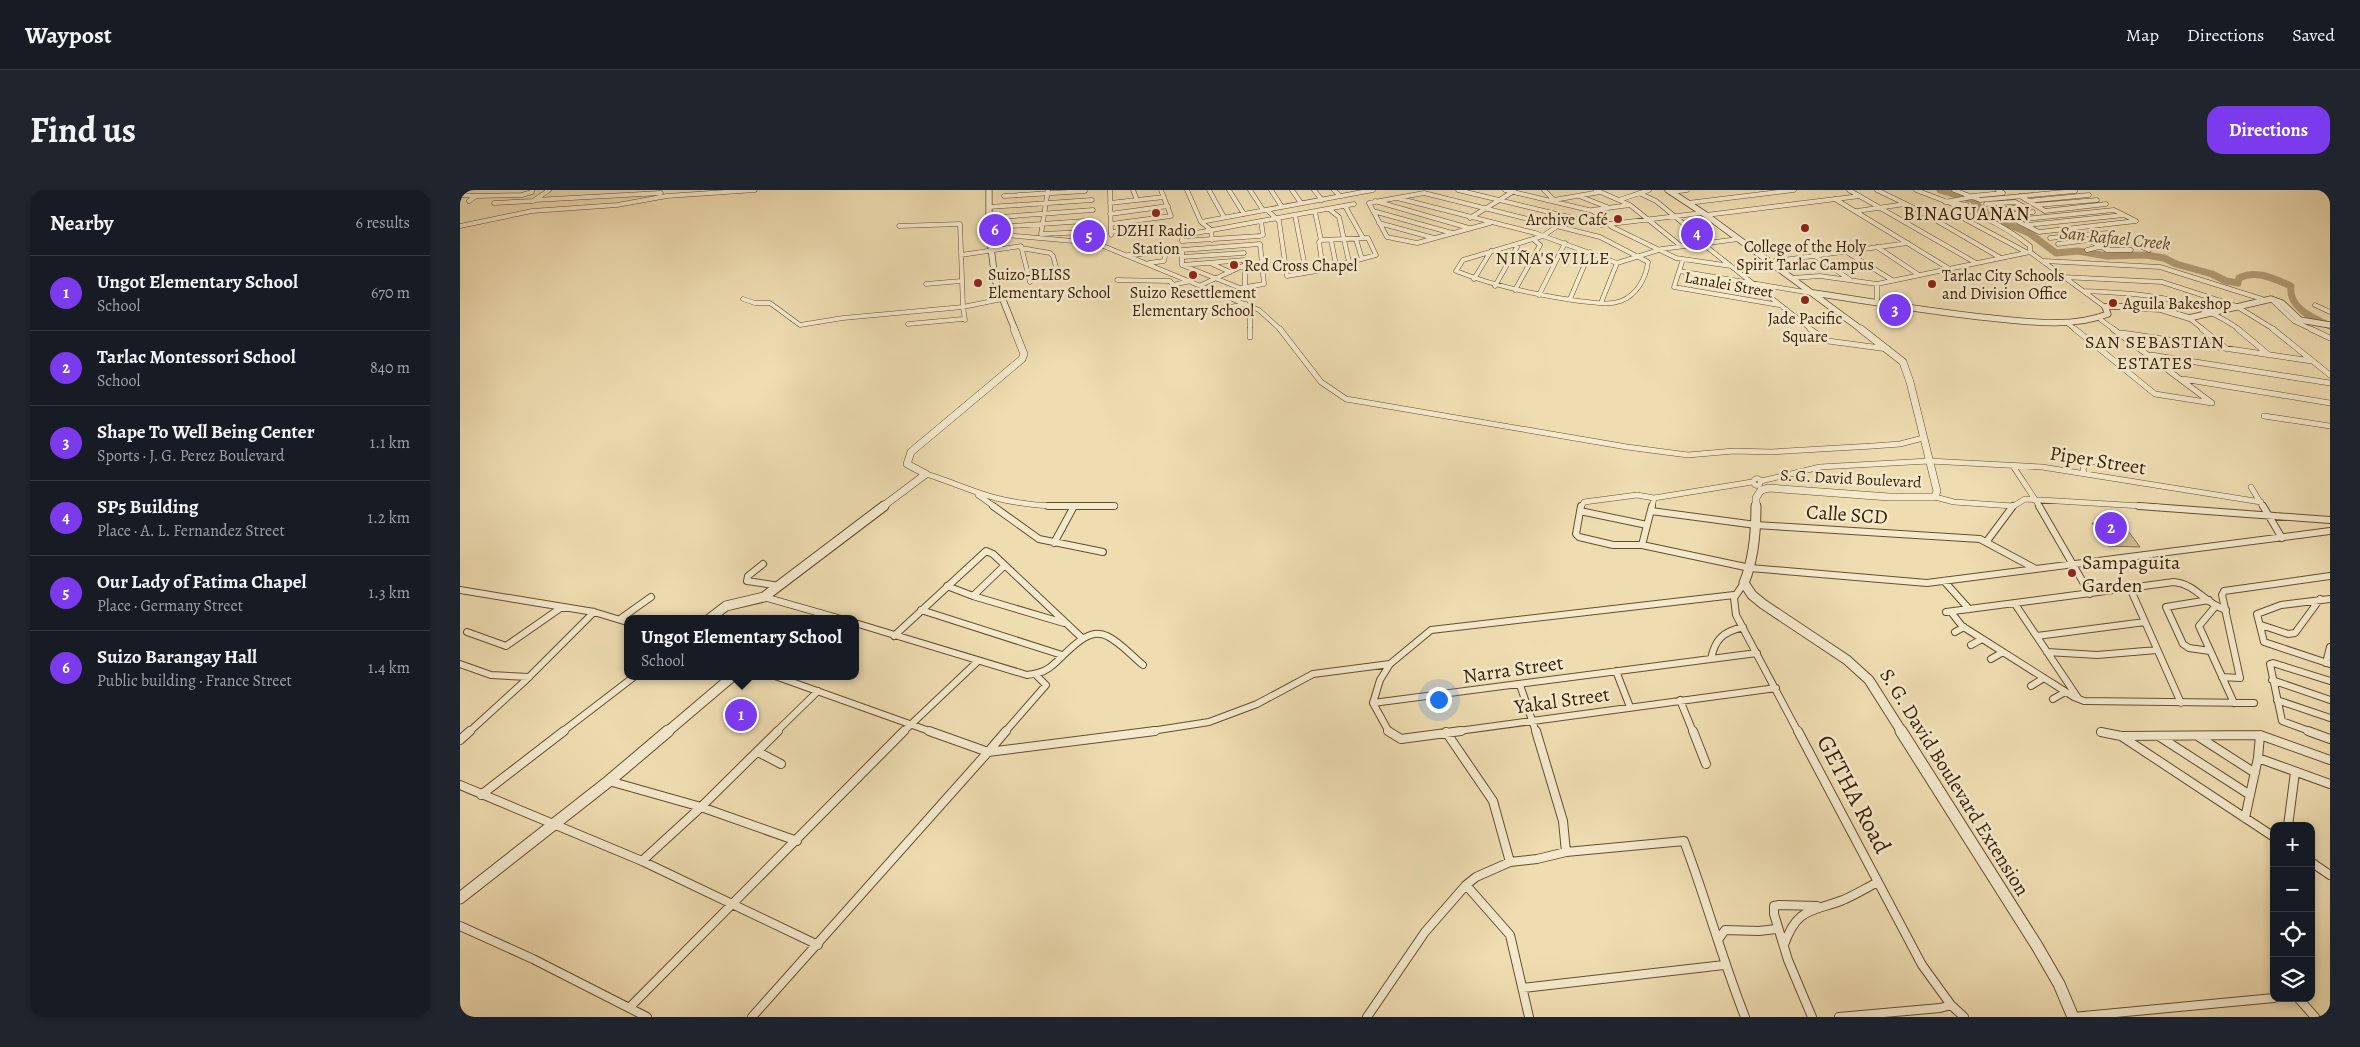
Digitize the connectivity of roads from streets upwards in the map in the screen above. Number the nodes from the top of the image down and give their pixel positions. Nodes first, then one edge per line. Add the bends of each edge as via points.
1 (492, 190) edge
2 (532, 190) edge
3 (549, 190) edge
4 (755, 190) edge
5 (989, 190) edge
6 (1110, 190) edge
7 (1133, 190) edge
8 (1161, 190) edge
9 (1187, 190) edge
10 (1209, 190) edge
11 (1229, 190) edge
12 (1250, 190) edge
13 (1271, 190) edge
14 (1292, 190) edge
15 (1314, 190) edge
16 (1334, 190) edge
17 (1373, 190) edge
18 (1458, 190) edge
19 (1505, 190) edge
20 (1544, 190) edge
21 (1649, 190) edge
22 (1687, 190) edge
23 (1794, 190) edge
24 (1849, 190) edge
25 (1877, 190) edge
26 (1916, 190) edge
27 (1954, 190) edge
28 (1998, 190) edge
29 (2325, 190) edge
30 (689, 191) edge
31 (1085, 191) edge
32 (1357, 191) edge
33 (1514, 191) edge
34 (1598, 191) edge
35 (1670, 191) edge
36 (2075, 191) edge
37 (1048, 192) edge
38 (1639, 193) junction
39 (2330, 194) edge
40 (460, 195) edge
41 (2089, 195) dead end
42 (476, 196) junction
43 (1004, 196) dead end
44 (1340, 196) junction
45 (1578, 196) junction
46 (1860, 196) junction
47 (2020, 196) junction
48 (1164, 197) junction
49 (1393, 197) junction
50 (1971, 197) junction
51 (1835, 199) junction
52 (534, 200) junction
53 (1092, 200) dead end
54 (1137, 200) junction
55 (1322, 200) junction
56 (1619, 200) junction
57 (1980, 200) junction
58 (2097, 200) dead end
59 (1375, 201) junction
60 (1499, 201) junction
61 (1556, 201) junction
62 (2028, 201) junction
63 (469, 202) dead end
64 (1946, 202) junction
65 (494, 203) dead end
66 (1046, 203) junction
67 (1110, 203) junction
68 (1302, 203) junction
69 (1688, 203) junction
70 (1354, 204) dead end
71 (1906, 204) junction
72 (1986, 204) junction
73 (2106, 204) dead end
74 (1630, 205) junction
75 (1966, 205) dead end
76 (2035, 205) junction
77 (1168, 206) junction
78 (1346, 206) junction
79 (989, 207) junction
80 (1282, 207) junction
81 (1882, 207) junction
82 (2025, 207) junction
83 (1610, 208) junction
84 (1330, 209) junction
85 (1484, 209) junction
86 (1093, 210) dead end
87 (1265, 210) junction
88 (1990, 210) junction
89 (1373, 211) junction
90 (1590, 211) junction
91 (1857, 211) junction
92 (1315, 212) junction
93 (517, 213) junction
94 (1044, 213) junction
95 (1110, 214) junction
96 (1244, 214) junction
97 (1704, 214) junction
98 (1972, 214) junction
99 (2128, 214) junction
100 (1296, 215) junction
101 (1998, 215) junction
102 (1000, 217) dead end
103 (1224, 217) junction
104 (1537, 217) dead end
105 (1675, 217) junction
106 (1277, 218) junction
107 (1470, 218) junction
108 (1649, 220) junction
109 (2015, 220) junction
110 (1085, 221) dead end
111 (1261, 221) junction
112 (1532, 221) junction
113 (1201, 222) junction
114 (1379, 223) junction
115 (1490, 223) junction
116 (1042, 224) junction
117 (1111, 224) junction
118 (1245, 224) junction
119 (1684, 224) dead end
120 (1608, 225) junction
121 (460, 226) edge
122 (899, 226) dead end
123 (2026, 226) junction
124 (1228, 227) junction
125 (1556, 227) junction
126 (1470, 228) junction
127 (993, 229) junction
128 (1143, 229) dead end
129 (2068, 229) junction
130 (1211, 230) junction
131 (1087, 232) dead end
132 (1453, 233) junction
133 (2078, 235) junction
134 (1543, 236) junction
135 (1246, 238) junction
136 (1363, 238) junction
137 (1435, 238) junction
138 (2050, 238) dead end
139 (1229, 239) junction
140 (1344, 239) junction
141 (1356, 239) junction
142 (1212, 240) junction
143 (1322, 240) junction
144 (1331, 240) junction
145 (1533, 240) junction
146 (1738, 240) junction
147 (2088, 240) junction
148 (1096, 242) junction
149 (1565, 243) junction
150 (1908, 243) junction
151 (1516, 244) junction
152 (1703, 244) junction
153 (2058, 244) dead end
154 (1244, 245) junction
155 (1681, 246) junction
156 (1877, 247) junction
157 (2100, 247) junction
158 (1021, 248) junction
159 (1083, 249) dead end
160 (991, 250) junction
161 (1658, 250) junction
162 (2087, 250) dead end
163 (2131, 250) dead end
164 (2149, 250) dead end
165 (1491, 251) junction
166 (1845, 251) junction
167 (1590, 252) junction
168 (2028, 252) junction
169 (1244, 253) junction
170 (961, 254) junction
171 (1127, 255) junction
172 (1814, 256) junction
173 (1182, 257) junction
174 (1638, 257) junction
175 (1999, 257) junction
176 (1362, 259) junction
177 (1683, 259) junction
178 (2042, 261) junction
179 (1245, 262) junction
180 (1349, 262) junction
181 (1769, 262) junction
182 (1147, 263) junction
183 (1209, 263) junction
184 (1617, 263) junction
185 (1976, 263) junction
186 (1182, 265) junction
187 (1336, 265) junction
188 (1731, 266) junction
189 (2160, 267) junction
190 (1948, 268) junction
191 (1323, 269) junction
192 (1679, 271) junction
193 (1230, 272) junction
194 (1306, 272) junction
195 (1058, 274) dead end
196 (1920, 275) junction
197 (2064, 277) junction
198 (1215, 278) junction
199 (1792, 278) junction
200 (1474, 279) junction
201 (1117, 280) dead end
202 (1850, 280) junction
203 (1892, 280) junction
204 (961, 281) junction
205 (1190, 281) junction
206 (2160, 281) junction
207 (1030, 282) dead end
208 (1752, 283) junction
209 (926, 284) dead end
210 (1877, 284) junction
211 (1200, 285) junction
212 (1495, 286) junction
213 (1245, 289) junction
214 (1515, 290) junction
215 (2082, 291) junction
216 (1811, 292) junction
217 (1539, 295) junction
218 (743, 299) dead end
219 (1002, 299) junction
220 (1570, 299) junction
221 (2262, 299) junction
222 (2271, 299) junction
223 (1877, 302) junction
224 (1601, 303) junction
225 (2315, 304) dead end
226 (1248, 305) junction
227 (1780, 305) junction
228 (2236, 306) junction
229 (963, 307) junction
230 (2105, 307) junction
231 (1219, 309) dead end
232 (2330, 312) edge
233 (2211, 313) junction
234 (2189, 318) junction
235 (2101, 320) junction
236 (2066, 322) junction
237 (908, 324) dead end
238 (2330, 325) edge
239 (2120, 333) junction
240 (1250, 337) dead end
241 (2330, 338) edge
242 (1889, 349) junction
243 (2227, 349) junction
244 (2150, 355) junction
245 (2269, 356) junction
246 (2314, 362) junction
247 (2330, 374) edge
248 (2182, 379) junction
249 (2330, 383) edge
250 (2330, 403) edge
251 (2264, 416) dead end
252 (2330, 426) edge
253 (1923, 438) junction
254 (1929, 461) junction
255 (2099, 461) dead end
256 (2013, 466) junction
257 (926, 474) junction
258 (2084, 474) junction
259 (1761, 485) junction
260 (2251, 486) dead end
261 (974, 491) junction
262 (1935, 497) junction
263 (1654, 498) junction
264 (2034, 499) junction
265 (1002, 500) junction
266 (2261, 502) junction
267 (992, 506) junction
268 (1115, 506) dead end
269 (2013, 506) junction
270 (1072, 508) junction
271 (1580, 511) junction
272 (1651, 511) junction
273 (2268, 514) junction
274 (2330, 520) edge
275 (1756, 524) junction
276 (1647, 525) junction
277 (2330, 532) edge
278 (2282, 538) junction
279 (1987, 541) junction
280 (1054, 542) junction
281 (1642, 545) junction
282 (1103, 552) dead end
283 (763, 564) dead end
284 (2072, 564) junction
285 (1004, 566) junction
286 (1750, 568) junction
287 (2034, 568) junction
288 (2330, 576) edge
289 (1944, 581) junction
290 (1744, 583) junction
291 (780, 586) junction
292 (946, 586) junction
293 (2130, 588) junction
294 (460, 590) edge
295 (2090, 594) junction
296 (1734, 595) junction
297 (973, 596) junction
298 (764, 597) junction
299 (651, 598) dead end
300 (2330, 598) edge
301 (2320, 599) junction
302 (2209, 600) junction
303 (2015, 604) junction
304 (562, 606) junction
305 (2214, 608) junction
306 (921, 610) junction
307 (1969, 610) junction
308 (2226, 610) junction
309 (594, 612) junction
310 (630, 615) edge
311 (714, 615) edge
312 (826, 615) edge
313 (624, 620) edge
314 (2145, 622) junction
315 (859, 624) edge
316 (1066, 624) junction
317 (2261, 625) junction
318 (1743, 627) junction
319 (1964, 627) junction
320 (467, 632) dead end
321 (1955, 632) dead end
322 (894, 636) junction
323 (2036, 636) junction
324 (1082, 638) junction
325 (1982, 639) junction
326 (1971, 645) dead end
327 (2330, 646) edge
328 (2158, 650) junction
329 (2210, 651) junction
330 (1757, 652) junction
331 (2002, 652) junction
332 (2047, 652) junction
333 (1062, 655) junction
334 (1711, 658) junction
335 (1991, 659) dead end
336 (977, 662) junction
337 (2328, 663) edge
338 (460, 664) edge
339 (1390, 664) junction
340 (1143, 665) dead end
341 (1616, 671) junction
342 (1036, 675) junction
343 (529, 677) junction
344 (2222, 677) junction
345 (2044, 678) junction
346 (630, 680) edge
347 (728, 680) edge
348 (787, 680) edge
349 (2272, 680) junction
350 (2330, 681) edge
351 (1520, 684) junction
352 (2031, 686) dead end
353 (1776, 688) junction
354 (818, 690) junction
355 (2065, 692) junction
356 (2078, 699) junction
357 (1680, 700) junction
358 (2053, 700) dead end
359 (2277, 700) junction
360 (2330, 700) edge
361 (1374, 703) junction
362 (2181, 703) junction
363 (2234, 703) junction
364 (2254, 703) dead end
365 (1630, 707) junction
366 (2330, 718) edge
367 (1532, 720) junction
368 (911, 724) junction
369 (1446, 732) junction
370 (2101, 732) dead end
371 (2260, 735) junction
372 (2120, 736) junction
373 (2158, 736) junction
374 (2198, 736) junction
375 (2330, 739) edge
376 (460, 740) edge
377 (758, 752) junction
378 (988, 752) junction
379 (2258, 758) junction
380 (2330, 760) edge
381 (781, 764) dead end
382 (1706, 764) dead end
383 (2295, 772) junction
384 (2255, 773) junction
385 (609, 781) junction
386 (2330, 784) edge
387 (460, 785) edge
388 (481, 794) junction
389 (2250, 794) junction
390 (701, 808) junction
391 (2245, 818) junction
392 (2289, 822) edge
393 (552, 824) junction
394 (2270, 834) edge
395 (796, 841) junction
396 (1566, 852) junction
397 (642, 861) junction
398 (1510, 862) junction
399 (2315, 865) edge
400 (2330, 874) edge
401 (1878, 882) junction
402 (1466, 885) junction
403 (460, 898) edge
404 (732, 905) junction
405 (1817, 906) junction
406 (460, 926) edge
407 (1776, 929) junction
408 (1718, 940) junction
409 (818, 945) junction
410 (1784, 945) junction
411 (1724, 965) junction
412 (1523, 988) junction
413 (2270, 998) edge
414 (2302, 1002) edge
415 (1951, 1004) junction
416 (630, 1007) junction
417 (2092, 1016) edge
418 (646, 1017) edge
419 (752, 1017) edge
420 (1367, 1017) edge
421 (1529, 1017) edge
422 (1746, 1017) edge
423 (1812, 1017) edge
424 (1839, 1017) edge
425 (1964, 1017) edge
426 (2073, 1017) edge
427 (2315, 1017) edge

1 - 42 street
2 - 42 street via 522,195
3 - 52 street
4 - 93 street via 666,196 617,205
5 - 79 street
6 - 67 street
7 - 54 street
8 - 48 street
9 - 113 street
10 - 103 street
11 - 96 street
12 - 87 street
13 - 80 street
14 - 68 street
15 - 55 street
16 - 44 street
17 - 32 street
18 - 60 street
19 - 33 street
20 - 61 street
21 - 38 street
22 - 35 street
23 - 69 street
24 - 46 street
25 - 71 street
26 - 64 street
27 - 50 street
28 - 50 street via 2003,193
29 - 39 street
30 - 52 street
31 - 37 street
32 - 44 street
33 - 60 street
33 - 61 street
34 - 45 street
34 - 56 street
35 - 69 street, S. G. David Boulevard
36 - 47 street
37 - 43 street
37 - 66 street
38 - 56 street
38 - 105 street via 1656,201
40 - 42 street
41 - 62 street
42 - 63 street
44 - 55 street
45 - 61 street
45 - 83 street
46 - 51 street
46 - 81 street
47 - 57 street
47 - 62 street
48 - 54 street
48 - 77 street
49 - 59 street
49 - 85 street via 1420,193
49 - 107 street
50 - 57 street
50 - 64 street
51 - 91 street
51 - 97 street
52 - 65 street
52 - 93 street via 519,207
53 - 66 street
54 - 67 street
55 - 68 street
56 - 74 street
57 - 72 street
58 - 76 street
59 - 89 street via 1368,203
59 - 126 street
60 - 85 street
60 - 120 street
61 - 90 street
62 - 76 street
64 - 75 street
64 - 98 street
66 - 79 street
66 - 94 street
67 - 95 street
68 - 80 street
69 - 97 street, S. G. David Boulevard
70 - 78 street
71 - 81 street
71 - 175 street
72 - 82 street via 2015,202
72 - 88 street
73 - 76 street via 2045,210
74 - 83 street
74 - 108 street
77 - 95 street
77 - 117 street via 1171,216
78 - 84 street
78 - 136 street
79 - 127 street
80 - 87 street
81 - 91 street
81 - 185 street
82 - 88 street
82 - 101 street via 2033,212
83 - 90 street
84 - 92 street
84 - 140 street via 1339,217
85 - 107 street
85 - 112 street
86 - 94 street
87 - 96 street
87 - 106 street
88 - 101 street
89 - 114 street
89 - 132 street
90 - 120 street
91 - 150 street
92 - 100 street
92 - 143 street
93 - 121 street
94 - 102 street
94 - 116 street
95 - 117 street
96 - 103 street
97 - 105 street
97 - 146 street, S. G. David Boulevard
98 - 168 street via 2022,239 2030,246
98 - 168 street via 1961,217
99 - 109 street via 2114,210
99 - 123 street
99 - 129 street via 2136,221
100 - 106 street
100 - 194 street
101 - 109 street
103 - 113 street
104 - 112 street
105 - 108 street
105 - 119 street
106 - 111 street
106 - 194 street via 1286,275
107 - 115 street
108 - 120 street
108 - 155 street
109 - 123 street
110 - 116 street
111 - 118 street
111 - 135 street via 1262,236
112 - 125 street
113 - 130 street
114 - 137 street
114 - 137 street via 1390,238 1412,244
115 - 126 street
115 - 134 street
116 - 127 street
116 - 131 street via 1042,235
117 - 128 street via 1111,234
118 - 124 street
118 - 135 street
120 - 161 street
122 - 170 street via 959,224
123 - 129 street via 2039,232
124 - 130 street
124 - 139 street
125 - 134 street
125 - 174 street via 1600,237
126 - 132 street
127 - 148 street via 1010,236
127 - 160 street
129 - 133 street
130 - 142 street
130 - 142 street via 1183,236 1182,241
132 - 137 street
133 - 138 street
133 - 147 street
133 - 164 street via 2109,233
134 - 145 street
134 - 149 street
135 - 139 street
136 - 141 street
136 - 176 street via 1369,239 1376,255
139 - 142 street
140 - 141 street
140 - 144 street
140 - 180 street
141 - 176 street
143 - 144 street
143 - 191 street via 1319,242
144 - 187 street
145 - 151 street
145 - 214 street via 1540,245
146 - 152 street
146 - 181 street, S. G. David Boulevard
147 - 153 street
147 - 157 street
148 - 159 street via 1091,248
148 - 171 street
149 - 167 street
149 - 217 street
150 - 156 street
150 - 190 street
151 - 165 street
151 - 212 street
152 - 155 street
152 - 188 street
154 - 169 street
154 - 173 street via 1182,250
154 - 213 street via 1262,245 1264,283
155 - 161 street
156 - 166 street
156 - 196 street
157 - 162 street
157 - 163 street via 2112,252
158 - 160 street
158 - 195 street via 1050,253
158 - 207 street
160 - 170 street
160 - 219 street via 995,280
161 - 174 street
161 - 177 street
165 - 200 street
165 - 200 street via 1459,264 1456,271
166 - 172 street
166 - 203 street
167 - 184 street
167 - 220 street
168 - 175 street
168 - 178 street
169 - 173 street
169 - 179 street
170 - 204 street
171 - 182 street
171 - 182 street via 1166,252 1164,261
172 - 181 street
172 - 202 street
173 - 186 street
174 - 184 street
174 - 224 street via 1649,263 1640,288 1615,303
175 - 185 street
176 - 180 street
177 - 188 street
177 - 192 street
178 - 189 street
178 - 197 street
179 - 183 street
179 - 193 street
179 - 213 street
180 - 187 street
181 - 199 street, S. G. David Boulevard
182 - 205 street
183 - 186 street
183 - 193 street
184 - 224 street
185 - 190 street
186 - 198 street
187 - 191 street
188 - 208 street
189 - 206 street
189 - 221 street
190 - 196 street
191 - 194 street
192 - 208 street
192 - 227 street, Lanalei Street via 1674,287
193 - 198 street
196 - 203 street
197 - 206 street
197 - 215 street
198 - 211 street
198 - 213 street
199 - 202 street via 1820,276
199 - 216 street, S. G. David Boulevard
200 - 212 street
201 - 205 street via 1170,281 1173,285
202 - 210 street
203 - 210 street
204 - 209 street
204 - 229 street
205 - 211 street
206 - 228 street
208 - 216 street
208 - 227 street
210 - 223 street
211 - 226 street
212 - 214 street
214 - 217 street
215 - 230 street
215 - 233 street via 2159,296
216 - 223 street
216 - 242 street, S. G. David Boulevard
217 - 220 street
218 - 229 street via 770,303 802,325
219 - 229 street
219 - 257 street via 1024,356 911,452 907,464
220 - 224 street
221 - 222 street
221 - 228 street
222 - 238 street via 2282,303 2300,320
222 - 241 street via 2294,321
223 - 236 street via 1982,318
225 - 232 street
226 - 231 street
226 - 240 street
226 - 253 street via 1273,321 1333,394 1361,402 1627,447 1688,454 1880,446
227 - 242 street via 1828,341
228 - 233 street
228 - 246 street via 2267,324
229 - 237 street via 964,320
230 - 234 street via 2152,308
230 - 235 street via 2108,314
233 - 234 street
233 - 245 street via 2238,328
234 - 243 street
235 - 236 street
235 - 239 street
236 - 248 street via 2155,394 2212,403
239 - 243 street
239 - 244 street
242 - 253 street, S. G. David Boulevard via 1903,362
243 - 245 street
244 - 248 street
244 - 249 street
245 - 246 street
246 - 247 street
248 - 250 street
251 - 252 street
253 - 254 street, S. G. David Boulevard
254 - 256 street, Piper Street
254 - 259 street, Piper Street via 1820,467
254 - 262 street, S. G. David Boulevard via 1937,491
255 - 258 street via 2087,462
256 - 258 street, Piper Street
256 - 264 street
257 - 261 street
257 - 291 street
258 - 266 street, Piper Street
259 - 262 street, S. G. David Boulevard via 1889,497
259 - 263 street, Piper Street via 1755,479
259 - 275 street, S. G. David Boulevard via 1756,498
260 - 266 street
261 - 265 street
261 - 267 street
262 - 269 street via 1954,502
263 - 271 street, Piper Street via 1637,495 1584,502
263 - 272 street
264 - 269 street via 2025,499
264 - 273 street
264 - 284 street
265 - 267 street
265 - 270 street
266 - 273 street
267 - 280 street via 1039,539
268 - 270 street
269 - 279 street
270 - 280 street
271 - 276 street
271 - 281 street via 1576,534 1579,537 1613,545
272 - 275 street, Calle SCD
272 - 276 street
273 - 274 street
273 - 278 street
275 - 279 street, Calle SCD
275 - 286 street, S. G. David Boulevard
276 - 281 street
277 - 278 street
278 - 284 street
279 - 287 street, Calle SCD
280 - 282 street
281 - 286 street
283 - 291 street via 747,580
284 - 287 street
284 - 295 street
285 - 292 street via 989,552 982,553
285 - 297 street
285 - 316 street
286 - 289 street via 1928,583
286 - 290 street, S. G. David Boulevard
287 - 289 street
288 - 308 street via 2224,592
289 - 307 street
290 - 296 street
290 - 426 street, S. G. David Boulevard Extension via 1763,604 1855,665 1869,680 2037,946
291 - 298 street
292 - 297 street
292 - 306 street
293 - 295 street
293 - 302 street via 2186,582
293 - 314 street
294 - 304 street
295 - 303 street
296 - 318 street, GETHA Road via 1733,608
296 - 339 street via 1431,630
297 - 316 street
298 - 311 street via 726,606
298 - 312 street
299 - 310 street
300 - 301 street
301 - 317 street via 2265,609 2257,614
301 - 317 street via 2295,633 2288,634
302 - 305 street
302 - 329 street via 2166,607 2183,644
303 - 307 street
303 - 323 street
304 - 309 street
304 - 320 street via 506,646
305 - 308 street
305 - 329 street via 2199,626
306 - 322 street
306 - 333 street
307 - 319 street via 1949,612
308 - 344 street via 2240,678
309 - 313 street
309 - 343 street
314 - 323 street
314 - 328 street
315 - 322 street
316 - 324 street
317 - 337 street via 2264,642
318 - 330 street, GETHA Road
318 - 334 street via 1716,638
319 - 321 street
319 - 325 street
322 - 336 street
323 - 332 street
324 - 333 street
324 - 340 street via 1106,635
325 - 326 street
325 - 331 street
327 - 337 street
328 - 332 street via 2097,655
328 - 362 street
329 - 344 street
330 - 334 street, Narra Street
330 - 353 street, GETHA Road
331 - 335 street
331 - 345 street
332 - 356 street
333 - 342 street via 1043,673
334 - 341 street, Narra Street
336 - 342 street
336 - 368 street
338 - 343 street via 491,675
339 - 361 street via 1380,680
339 - 378 street via 1312,674 1257,704 1194,726
341 - 351 street, Narra Street
341 - 365 street
342 - 378 street via 1046,685
343 - 376 street
344 - 363 street
345 - 352 street
345 - 355 street
346 - 388 street
347 - 385 street
348 - 354 street
349 - 350 street via 2271,663
349 - 359 street
349 - 360 street
351 - 361 street, Narra Street
351 - 367 street
353 - 357 street, Yakal Street
353 - 401 street, GETHA Road
354 - 368 street
354 - 377 street
355 - 356 street
355 - 358 street
356 - 362 street via 2089,702
357 - 365 street, Yakal Street
357 - 382 street
359 - 366 street
359 - 375 street via 2284,723
361 - 369 street, Yakal Street via 1385,729 1395,738
362 - 363 street
363 - 364 street
365 - 367 street, Yakal Street
367 - 369 street, Yakal Street
367 - 396 street via 1563,820 1568,844
368 - 378 street
368 - 395 street
369 - 398 street via 1493,801
370 - 372 street
371 - 374 street
371 - 379 street
371 - 380 street
372 - 373 street
372 - 391 street
373 - 374 street
373 - 389 street
374 - 384 street
377 - 381 street
377 - 390 street
378 - 409 street
379 - 383 street
379 - 384 street
383 - 386 street
383 - 392 street
384 - 389 street
385 - 390 street
385 - 393 street
387 - 388 street
388 - 393 street
389 - 391 street
390 - 395 street
390 - 397 street
391 - 394 street
393 - 397 street
393 - 403 street
395 - 404 street
396 - 398 street
396 - 408 street via 1684,841
397 - 404 street
398 - 402 street
399 - 400 street
401 - 405 street via 1840,901
401 - 415 street, GETHA Road via 1922,965
402 - 412 street via 1510,935
402 - 420 street via 1425,932
404 - 409 street
404 - 416 street
405 - 407 street via 1774,906 1771,911
405 - 410 street via 1787,931
406 - 416 street
407 - 408 street via 1725,930
407 - 410 street
408 - 411 street
409 - 419 street
410 - 423 street
411 - 412 street
411 - 422 street
412 - 421 street
413 - 417 street
414 - 427 street
415 - 424 street via 1940,1008
415 - 425 street, GETHA Road
416 - 418 street
417 - 426 street

